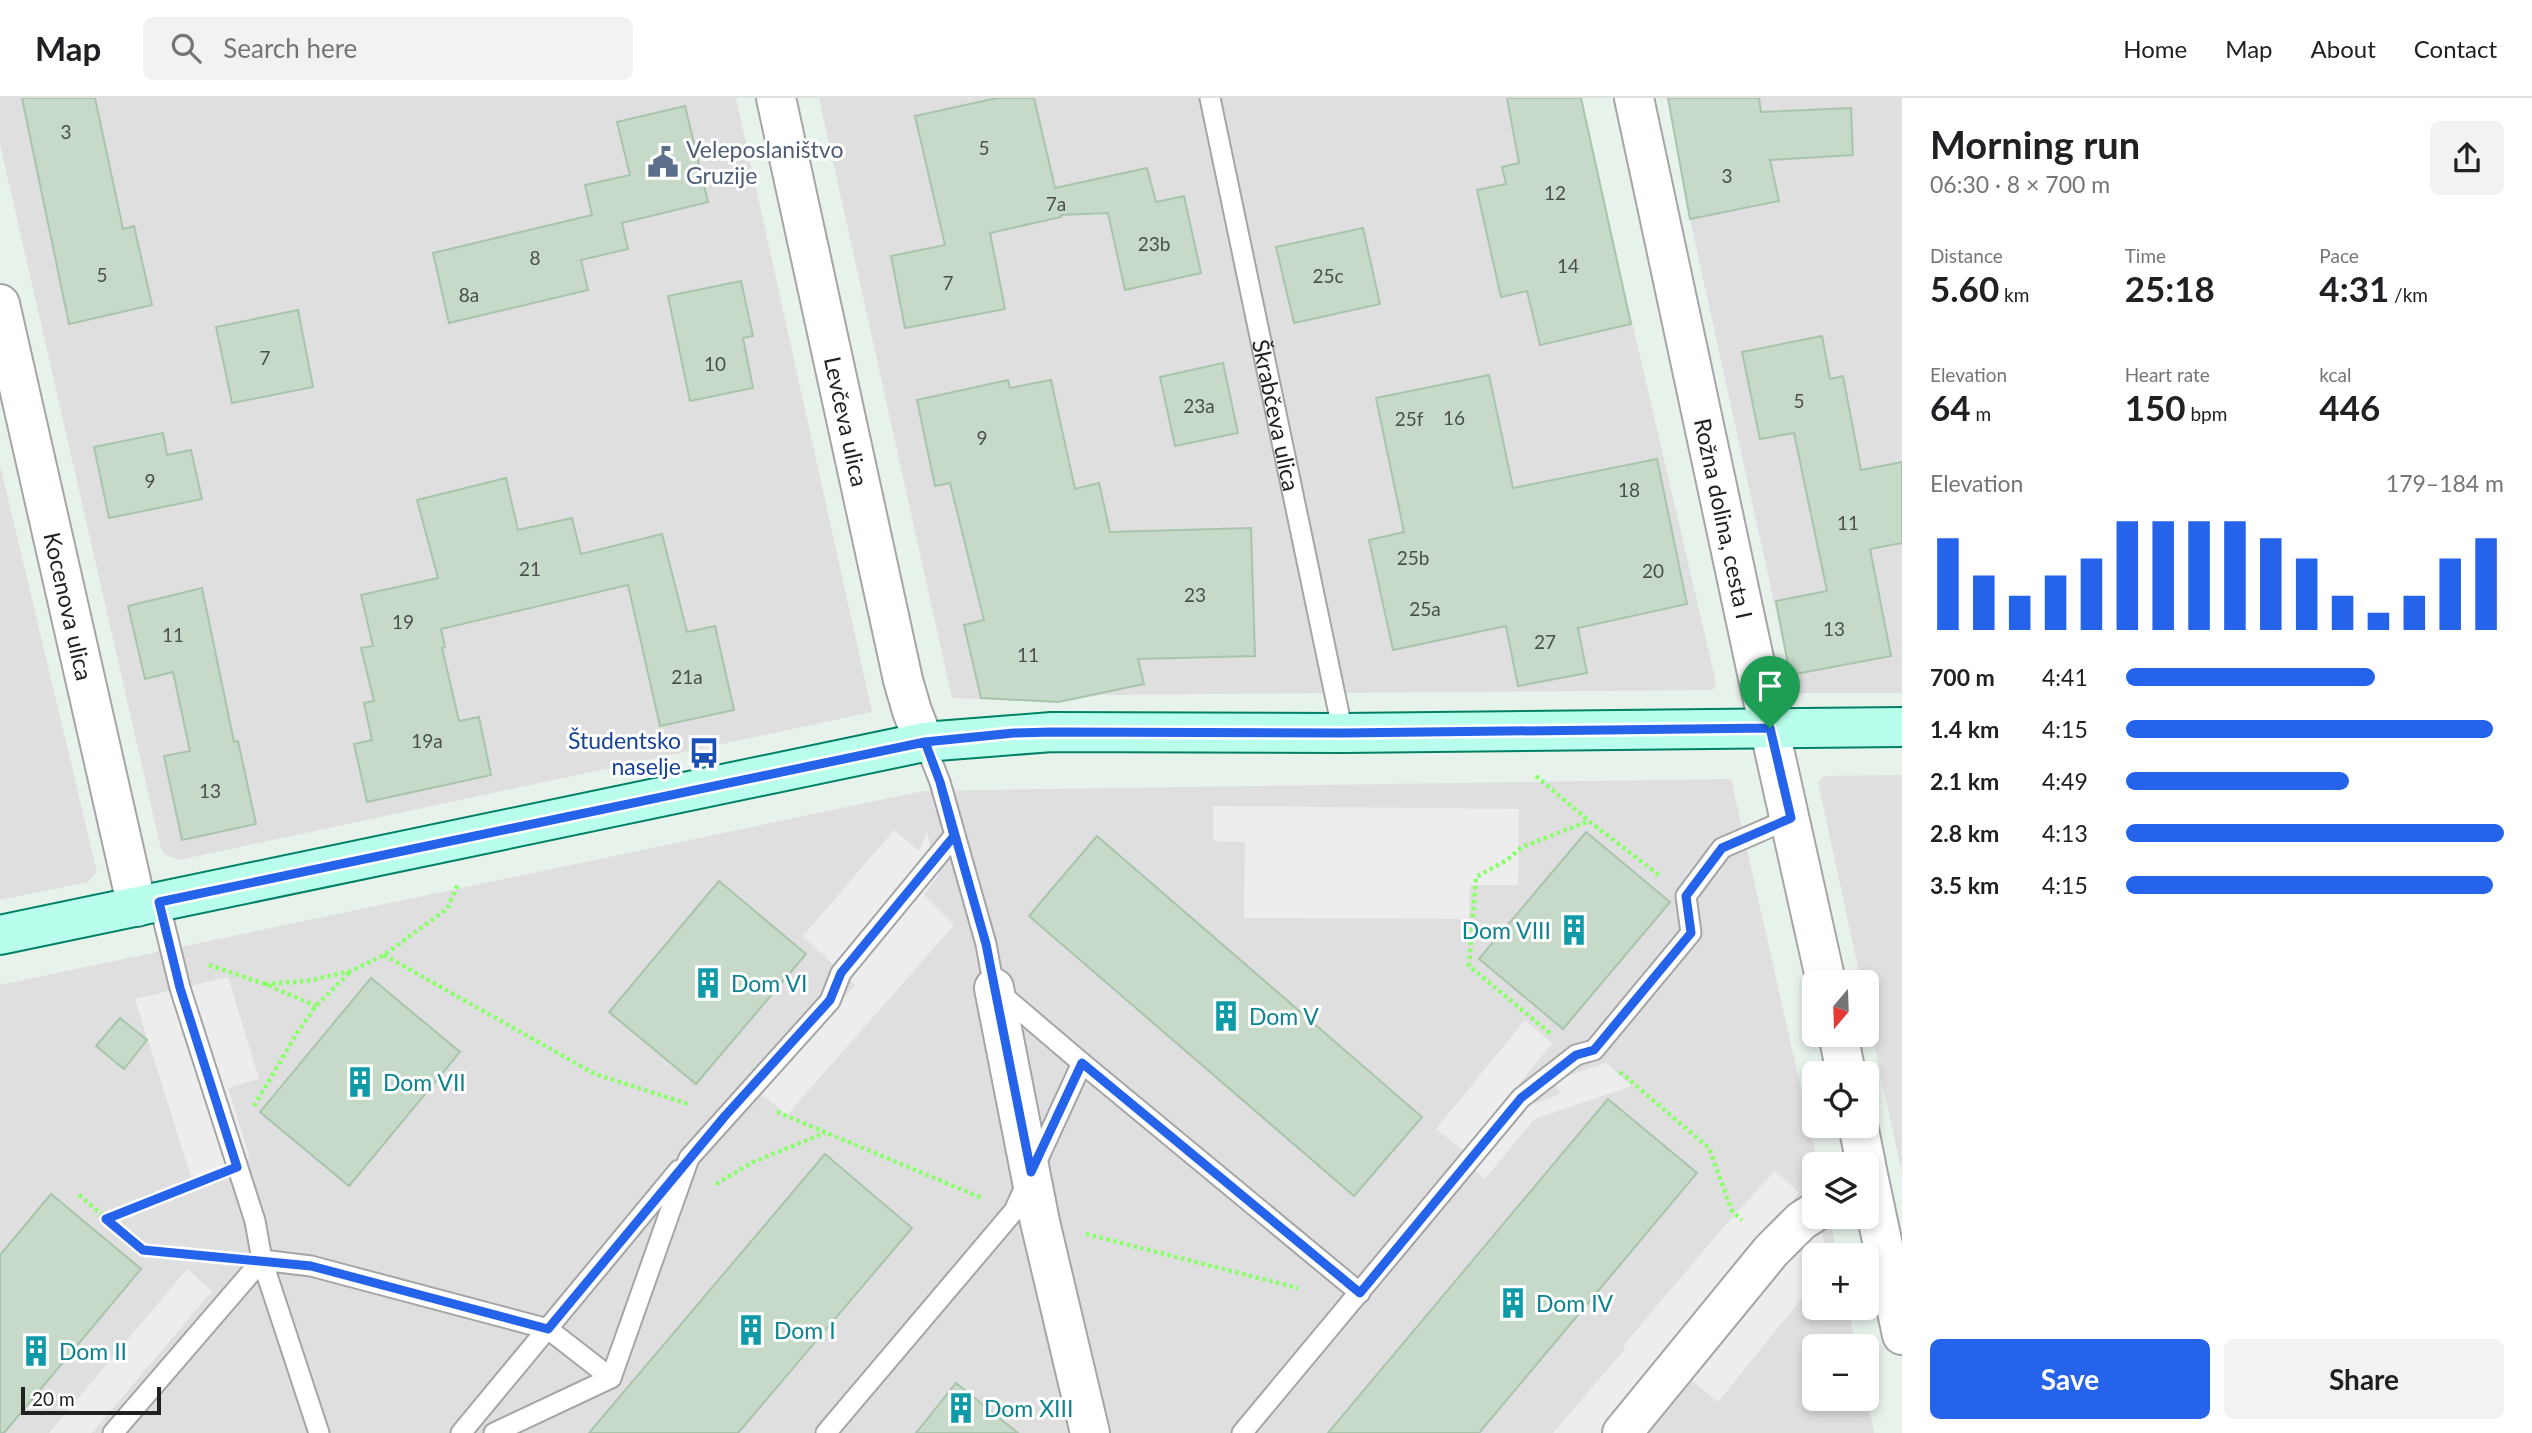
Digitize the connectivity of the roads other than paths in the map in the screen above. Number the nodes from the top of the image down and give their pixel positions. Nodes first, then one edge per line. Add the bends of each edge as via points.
1 (776, 98) edge
2 (1210, 98) edge
3 (1634, 98) edge
4 (0, 304) edge
5 (1902, 727) edge
6 (1770, 728) junction
7 (1343, 733) junction
8 (925, 742) junction
9 (1791, 818) junction
10 (954, 836) junction
11 (148, 904) junction
12 (0, 935) edge
13 (1823, 970) edge
14 (994, 988) junction
15 (1082, 1063) junction
16 (690, 1158) junction
17 (1031, 1172) junction
18 (1802, 1220) edge
19 (1879, 1227) edge
20 (262, 1260) junction
21 (1360, 1293) junction
22 (548, 1329) junction
23 (1902, 1335) edge
24 (611, 1378) junction
25 (113, 1433) edge
26 (319, 1433) edge
27 (461, 1433) edge
28 (494, 1433) edge
29 (826, 1433) edge
30 (1090, 1433) edge
31 (1242, 1433) edge
32 (1622, 1433) edge

1 - 8 street, Levčeva ulica via 903,680
2 - 7 lane, Škrabčeva ulica
3 - 6 street, Rožna dolina, cesta I
4 - 11 street, Kocenova ulica
5 - 6 street
6 - 7 street
6 - 9 street, Rožna dolina, cesta I
7 - 8 street via 1052,732
8 - 10 lane
8 - 11 street
9 - 13 street, Rožna dolina, cesta I
9 - 21 lane via 1722,848 1686,896 1691,933 1585,1052 1521,1098
10 - 14 lane
10 - 16 lane via 841,973 830,1000
11 - 12 street
11 - 20 lane via 173,961 255,1221
14 - 15 lane
14 - 17 street
15 - 17 lane
15 - 21 lane
16 - 22 lane
16 - 24 lane
17 - 29 lane via 1014,1211
17 - 30 street
18 - 32 street via 1771,1251
19 - 23 street
20 - 22 lane via 311,1266
20 - 25 lane
20 - 26 lane
21 - 31 lane
22 - 24 lane
22 - 27 lane
24 - 28 lane

